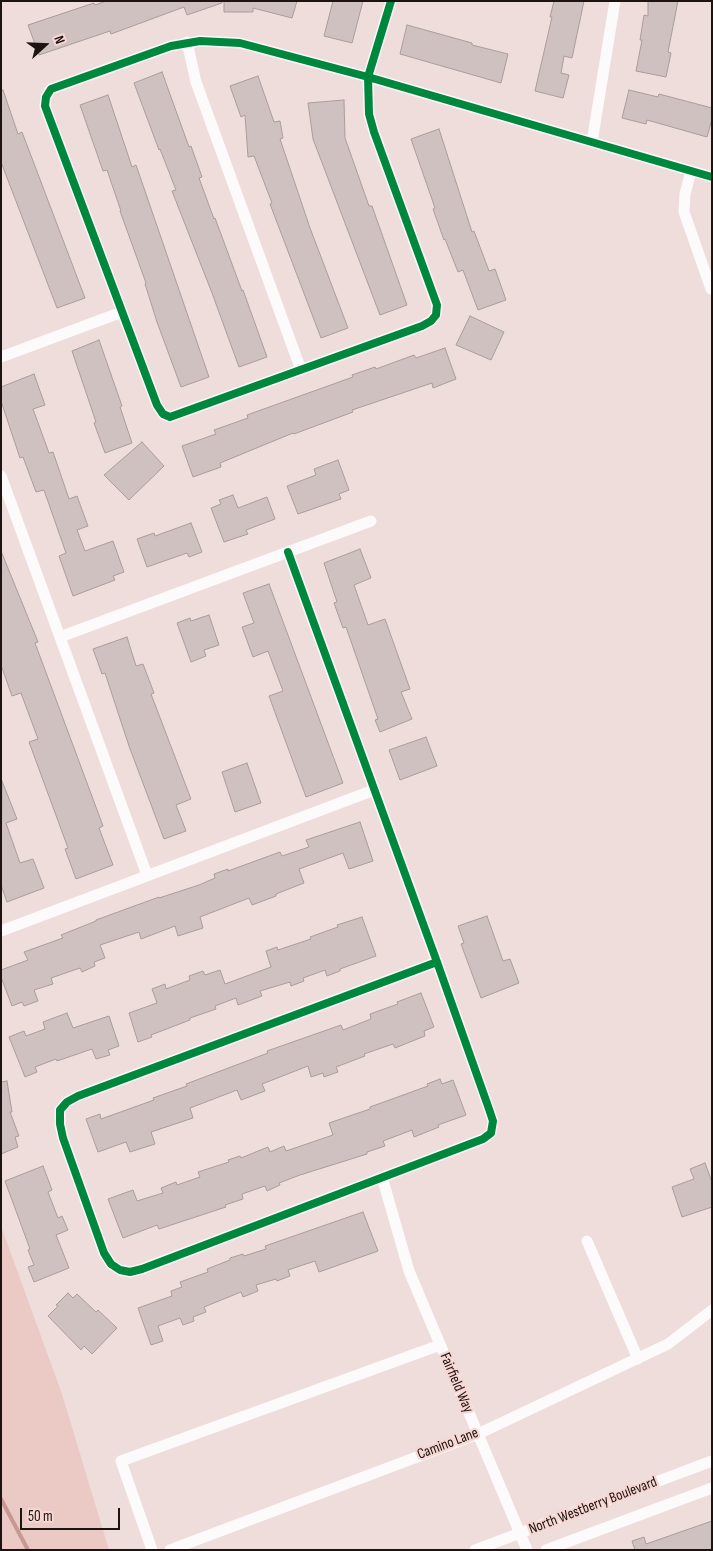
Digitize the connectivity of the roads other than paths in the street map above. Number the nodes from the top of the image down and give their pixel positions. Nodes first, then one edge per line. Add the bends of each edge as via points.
1 (391, 1) edge
2 (615, 1) edge
3 (187, 42) junction
4 (368, 77) junction
5 (592, 142) junction
6 (691, 171) junction
7 (712, 177) edge
8 (710, 289) edge
9 (122, 312) junction
10 (1, 357) edge
11 (301, 370) junction
12 (1, 476) edge
13 (371, 521) dead end
14 (288, 552) junction
15 (60, 637) junction
16 (374, 790) junction
17 (147, 875) junction
18 (1, 931) edge
19 (436, 962) junction
20 (382, 1177) junction
21 (587, 1241) dead end
22 (712, 1310) edge
23 (440, 1345) junction
24 (638, 1359) junction
25 (478, 1434) junction
26 (712, 1461) edge
27 (712, 1488) edge
28 (520, 1533) junction
29 (195, 1545) edge
30 (152, 1550) edge
31 (170, 1550) edge
32 (475, 1550) edge
33 (527, 1550) edge
34 (546, 1550) edge

1 - 4 street
2 - 5 street
3 - 4 street via 240,43
3 - 9 street via 51,89 46,97 45,106
3 - 11 street via 196,82
4 - 5 street
4 - 11 street via 369,114 374,132 437,305 436,315 422,326
5 - 6 street
6 - 7 street
6 - 8 street via 684,212
9 - 10 street
9 - 11 street via 156,406 170,417
12 - 15 street
13 - 14 street
14 - 15 street
14 - 16 street
15 - 17 street
16 - 17 street
16 - 19 street
17 - 18 street
19 - 20 street via 493,1121 491,1133 483,1139
19 - 20 street via 78,1096 60,1110 63,1138 104,1253 120,1270 130,1272
20 - 23 street, Fairfield Way via 408,1271
21 - 24 street
22 - 24 street, Camino Lane via 668,1344
23 - 25 street, Fairfield Way
23 - 30 street via 121,1461
24 - 25 street, Camino Lane
25 - 28 street, Fairfield Way
25 - 29 street, Camino Lane
26 - 28 street, North Westberry Boulevard
27 - 34 street, North Westberry Boulevard
28 - 32 street, North Westberry Boulevard
28 - 33 street, Fairfield Way
29 - 31 street, Camino Lane

